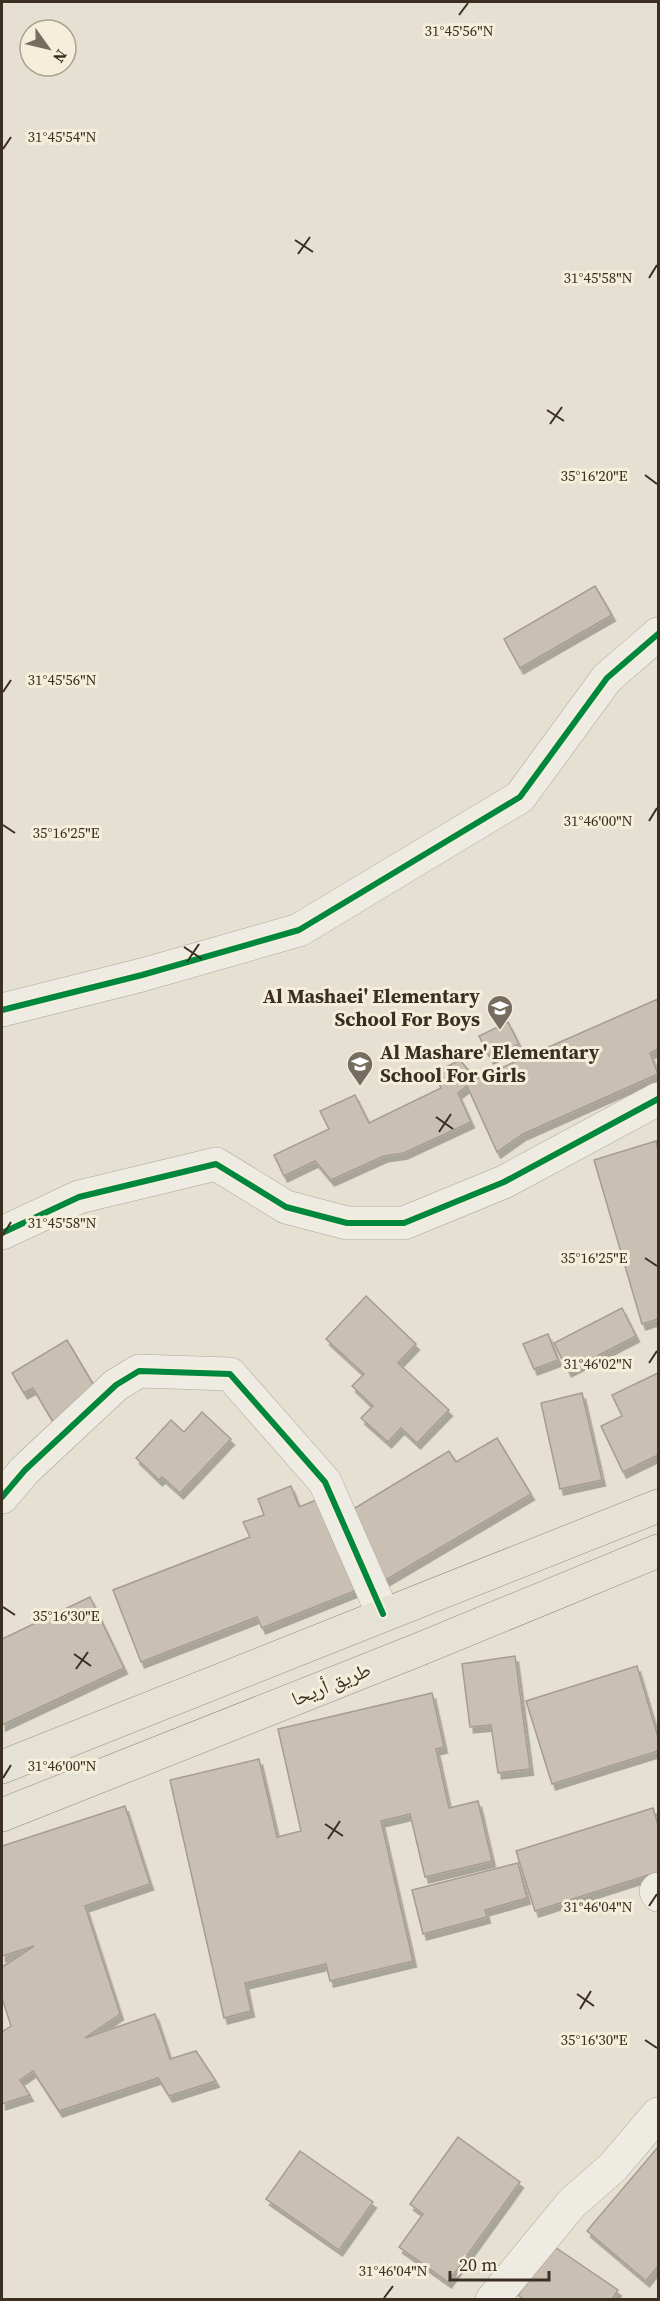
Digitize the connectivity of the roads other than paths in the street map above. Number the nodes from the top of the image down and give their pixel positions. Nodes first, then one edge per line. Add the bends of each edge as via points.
1 (658, 634) edge
2 (2, 1010) edge
3 (658, 1099) edge
4 (2, 1233) edge
5 (2, 1497) edge
6 (658, 1506) edge
7 (658, 1551) edge
8 (382, 1614) junction
9 (2, 1767) edge
10 (2, 1815) edge
11 (658, 1889) edge
12 (658, 1895) edge
13 (658, 2114) edge
14 (492, 2300) edge

1 - 2 street via 607,678 520,797 299,930
3 - 4 street via 504,1182 404,1223 347,1223 286,1207 216,1164 79,1197
5 - 8 street via 25,1470 116,1385 139,1371 230,1374 325,1482
6 - 8 main road
7 - 10 main road, طريق أريحا
8 - 9 main road
11 - 12 street
13 - 14 street via 614,2167 572,2203

